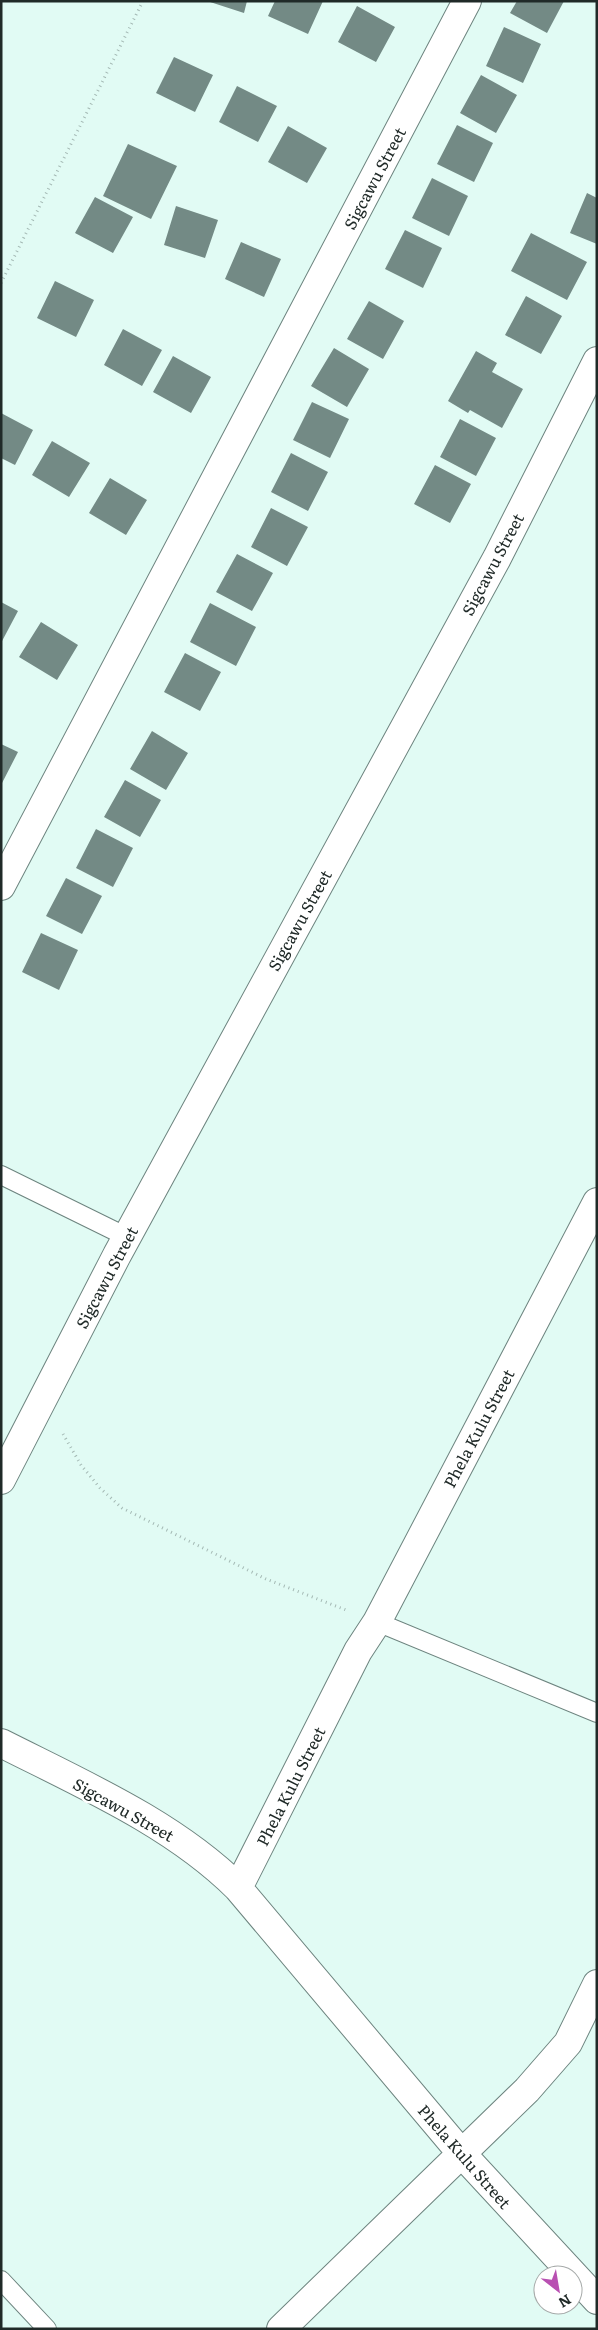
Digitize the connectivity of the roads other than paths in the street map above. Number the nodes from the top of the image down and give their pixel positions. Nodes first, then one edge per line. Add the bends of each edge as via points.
1 (467, 1) edge
2 (597, 361) edge
3 (1, 886) edge
4 (1, 1175) edge
5 (597, 1202) edge
6 (127, 1237) junction
7 (1, 1480) edge
8 (377, 1622) junction
9 (597, 1713) edge
10 (1, 1743) edge
11 (238, 1888) junction
12 (597, 1984) edge
13 (590, 2017) edge
14 (462, 2154) junction
15 (1, 2280) edge
16 (597, 2300) edge
17 (48, 2329) edge
18 (281, 2329) edge

1 - 3 street, Sigcawu Street
2 - 6 street, Sigcawu Street via 497,558
4 - 6 lane
5 - 8 street, Phela Kulu Street
6 - 7 street, Sigcawu Street
8 - 9 lane
8 - 11 street, Phela Kulu Street via 358,1651
10 - 11 street, Sigcawu Street via 88,1787 184,1842
11 - 14 street, Phela Kulu Street
12 - 13 street
13 - 14 street via 553,2062
14 - 16 street, Phela Kulu Street
14 - 18 street
15 - 17 lane

